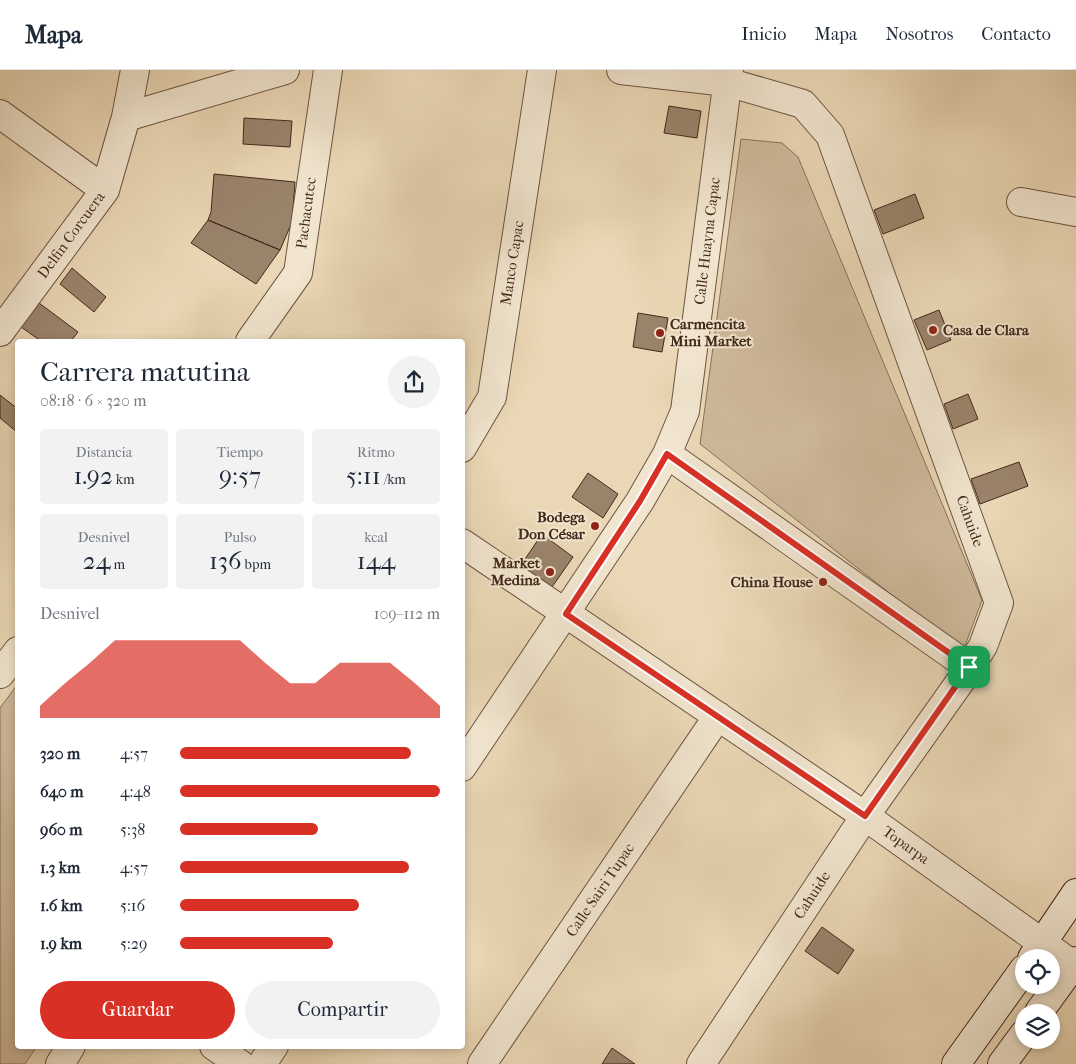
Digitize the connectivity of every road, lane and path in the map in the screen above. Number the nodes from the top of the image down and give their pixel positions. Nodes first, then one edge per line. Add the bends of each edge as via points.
1 (135, 70) edge
2 (285, 70) edge
3 (328, 70) edge
4 (542, 70) edge
5 (621, 70) edge
6 (728, 76) edge
7 (0, 114) edge
8 (126, 117) junction
9 (105, 190) junction
10 (1021, 202) dead end
11 (1076, 212) edge
12 (0, 332) edge
13 (251, 339) edge
14 (465, 443) edge
15 (667, 454) junction
16 (465, 545) edge
17 (566, 614) junction
18 (15, 655) edge
19 (969, 667) junction
20 (0, 674) edge
21 (718, 716) junction
22 (465, 763) edge
23 (865, 816) junction
24 (1076, 894) edge
25 (1036, 949) edge
26 (1038, 949) edge
27 (1060, 958) edge
28 (1075, 963) edge
29 (1015, 982) edge
30 (1045, 1004) edge
31 (1015, 1046) edge
32 (69, 1049) edge
33 (218, 1049) edge
34 (272, 1049) edge
35 (60, 1064) edge
36 (240, 1064) edge
37 (262, 1064) edge
38 (482, 1064) edge
39 (702, 1064) edge
40 (956, 1064) edge
41 (1002, 1064) edge

1 - 8 street, Delfin Corcuera
2 - 8 street
3 - 13 street, Pachacutec via 298,273
4 - 14 street, Manco Capac via 492,397
5 - 6 street, Cahuide
6 - 15 street, Calle Huayna Capac via 685,411
6 - 19 street, Cahuide via 803,104 830,135 999,603 983,646
7 - 9 street
8 - 9 street, Delfin Corcuera
9 - 12 street, Delfin Corcuera
10 - 11 street
15 - 17 street, Calle Huayna Capac
15 - 19 street
16 - 17 street, Toparpa
17 - 21 street, Toparpa
17 - 22 street, Calle Huayna Capac
18 - 20 street
19 - 23 street, Cahuide
21 - 23 street, Toparpa
21 - 38 street, Calle Sairi Tupac
23 - 25 street, Toparpa
23 - 39 street, Cahuide
24 - 26 street
27 - 28 street, Toparpa
28 - 30 street
29 - 40 street
31 - 41 street
32 - 35 street
33 - 36 street
34 - 37 street

